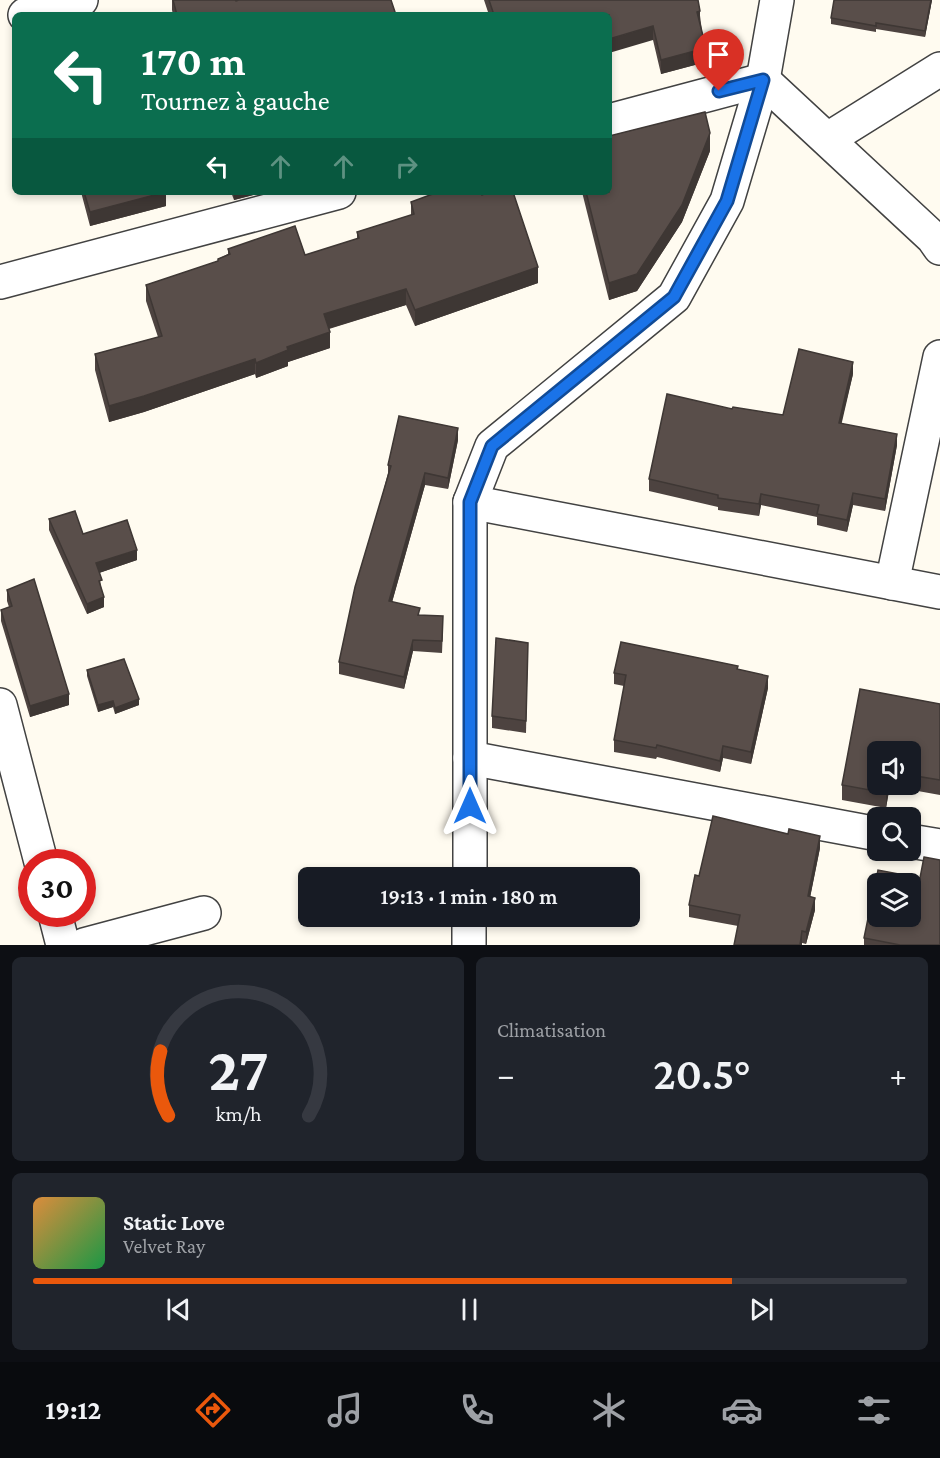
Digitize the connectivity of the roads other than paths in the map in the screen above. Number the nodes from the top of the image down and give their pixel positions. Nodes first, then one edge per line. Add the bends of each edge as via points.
1 (81, 0) edge
2 (777, 0) edge
3 (36, 12) edge
4 (940, 69) edge
5 (763, 80) junction
6 (612, 119) edge
7 (828, 139) junction
8 (328, 195) edge
9 (940, 248) edge
10 (0, 282) edge
11 (940, 357) edge
12 (470, 502) junction
13 (892, 583) junction
14 (940, 592) edge
15 (0, 705) edge
16 (470, 758) junction
17 (867, 832) edge
18 (921, 843) edge
19 (940, 846) edge
20 (38, 849) edge
21 (470, 867) edge
22 (204, 913) dead end
23 (58, 927) edge
24 (470, 927) edge
25 (63, 945) edge
26 (84, 945) edge
27 (469, 945) edge

1 - 3 street
2 - 5 street
4 - 7 street
5 - 6 street
5 - 7 street
5 - 12 street via 727,201 674,297 492,446
7 - 9 street
8 - 10 street
11 - 13 street
12 - 13 street
12 - 16 street
13 - 14 street
15 - 20 street
16 - 17 street
16 - 21 street
18 - 19 street
22 - 26 street
23 - 25 street
24 - 27 street

